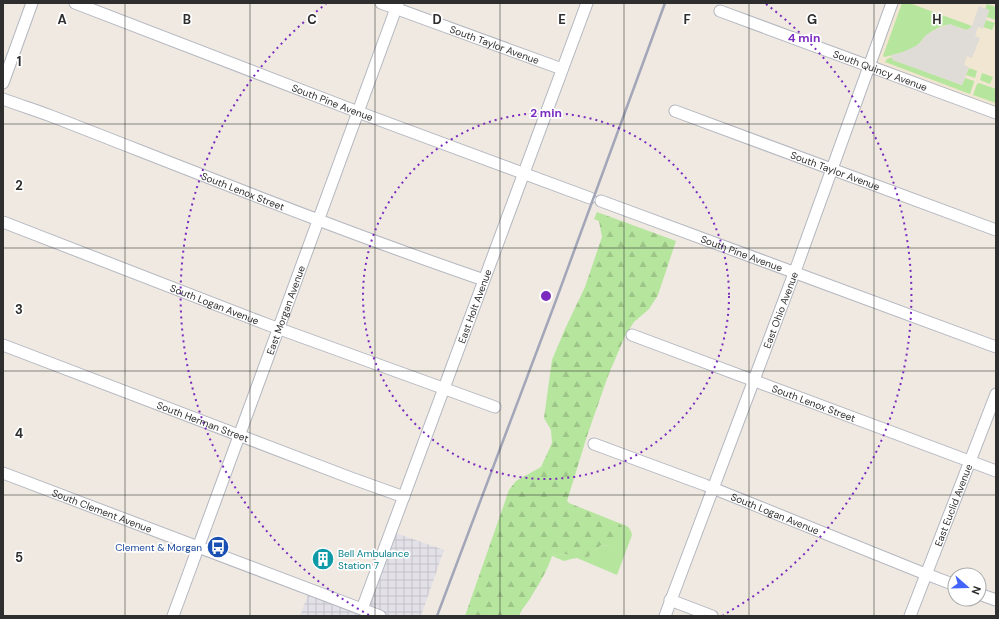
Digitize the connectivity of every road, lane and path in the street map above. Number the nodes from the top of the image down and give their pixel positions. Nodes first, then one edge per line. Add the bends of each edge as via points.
1 (32, 3) edge
2 (75, 3) edge
3 (381, 3) edge
4 (587, 3) edge
5 (892, 3) edge
6 (397, 6) edge
7 (720, 11) dead end
8 (869, 66) junction
9 (562, 69) junction
10 (3, 83) edge
11 (3, 99) edge
12 (675, 111) dead end
13 (358, 112) junction
14 (996, 113) edge
15 (832, 169) junction
16 (524, 173) junction
17 (318, 220) junction
18 (3, 222) edge
19 (996, 230) edge
20 (794, 273) junction
21 (484, 280) junction
22 (278, 329) junction
23 (632, 334) dead end
24 (3, 345) edge
25 (996, 347) edge
26 (754, 381) junction
27 (444, 389) junction
28 (996, 394) edge
29 (495, 407) dead end
30 (239, 435) junction
31 (594, 444) dead end
32 (970, 461) junction
33 (996, 471) edge
34 (3, 473) edge
35 (713, 488) junction
36 (404, 497) junction
37 (198, 547) junction
38 (926, 574) junction
39 (947, 582) edge
40 (670, 600) junction
41 (362, 609) junction
42 (173, 616) edge
43 (380, 616) edge
44 (664, 616) edge
45 (712, 616) edge
46 (910, 616) edge

1 - 10 street
2 - 13 street, South Pine Avenue
3 - 6 street, South Taylor Avenue
4 - 9 street, East Holt Avenue
5 - 8 street, East Ohio Avenue
6 - 9 street, South Taylor Avenue
6 - 13 street, East Morgan Avenue
7 - 8 street, South Quincy Avenue
8 - 14 street, South Quincy Avenue
8 - 15 street, East Ohio Avenue
9 - 16 street, East Holt Avenue
11 - 17 street, South Lenox Street
12 - 15 street, South Taylor Avenue
13 - 16 street, South Pine Avenue
13 - 17 street, East Morgan Avenue
15 - 19 street, South Taylor Avenue
15 - 20 street, East Ohio Avenue
16 - 20 street, South Pine Avenue
16 - 21 street, East Holt Avenue
17 - 21 street, South Lenox Street
17 - 22 street, East Morgan Avenue
18 - 22 street, South Logan Avenue
20 - 25 street, South Pine Avenue
20 - 26 street, East Ohio Avenue
21 - 27 street, East Holt Avenue
22 - 27 street, South Logan Avenue
22 - 30 street, East Morgan Avenue
23 - 26 street, South Lenox Street
24 - 30 street, South Herman Street
26 - 32 street, South Lenox Street
26 - 35 street, East Ohio Avenue
27 - 29 street, South Logan Avenue
27 - 36 street, East Holt Avenue
28 - 32 street, East Euclid Avenue
30 - 36 street, South Herman Street
30 - 37 street, East Morgan Avenue
31 - 35 street, South Logan Avenue
32 - 33 street, South Lenox Street
32 - 38 street, East Euclid Avenue
34 - 37 street, South Clement Avenue
35 - 38 street, South Logan Avenue
35 - 40 street, East Ohio Avenue
36 - 41 street, East Holt Avenue
37 - 41 street, South Clement Avenue
37 - 42 street, East Morgan Avenue
38 - 39 street, South Logan Avenue
38 - 46 street, East Euclid Avenue
40 - 44 street, East Ohio Avenue
40 - 45 street
41 - 43 street, South Clement Avenue

